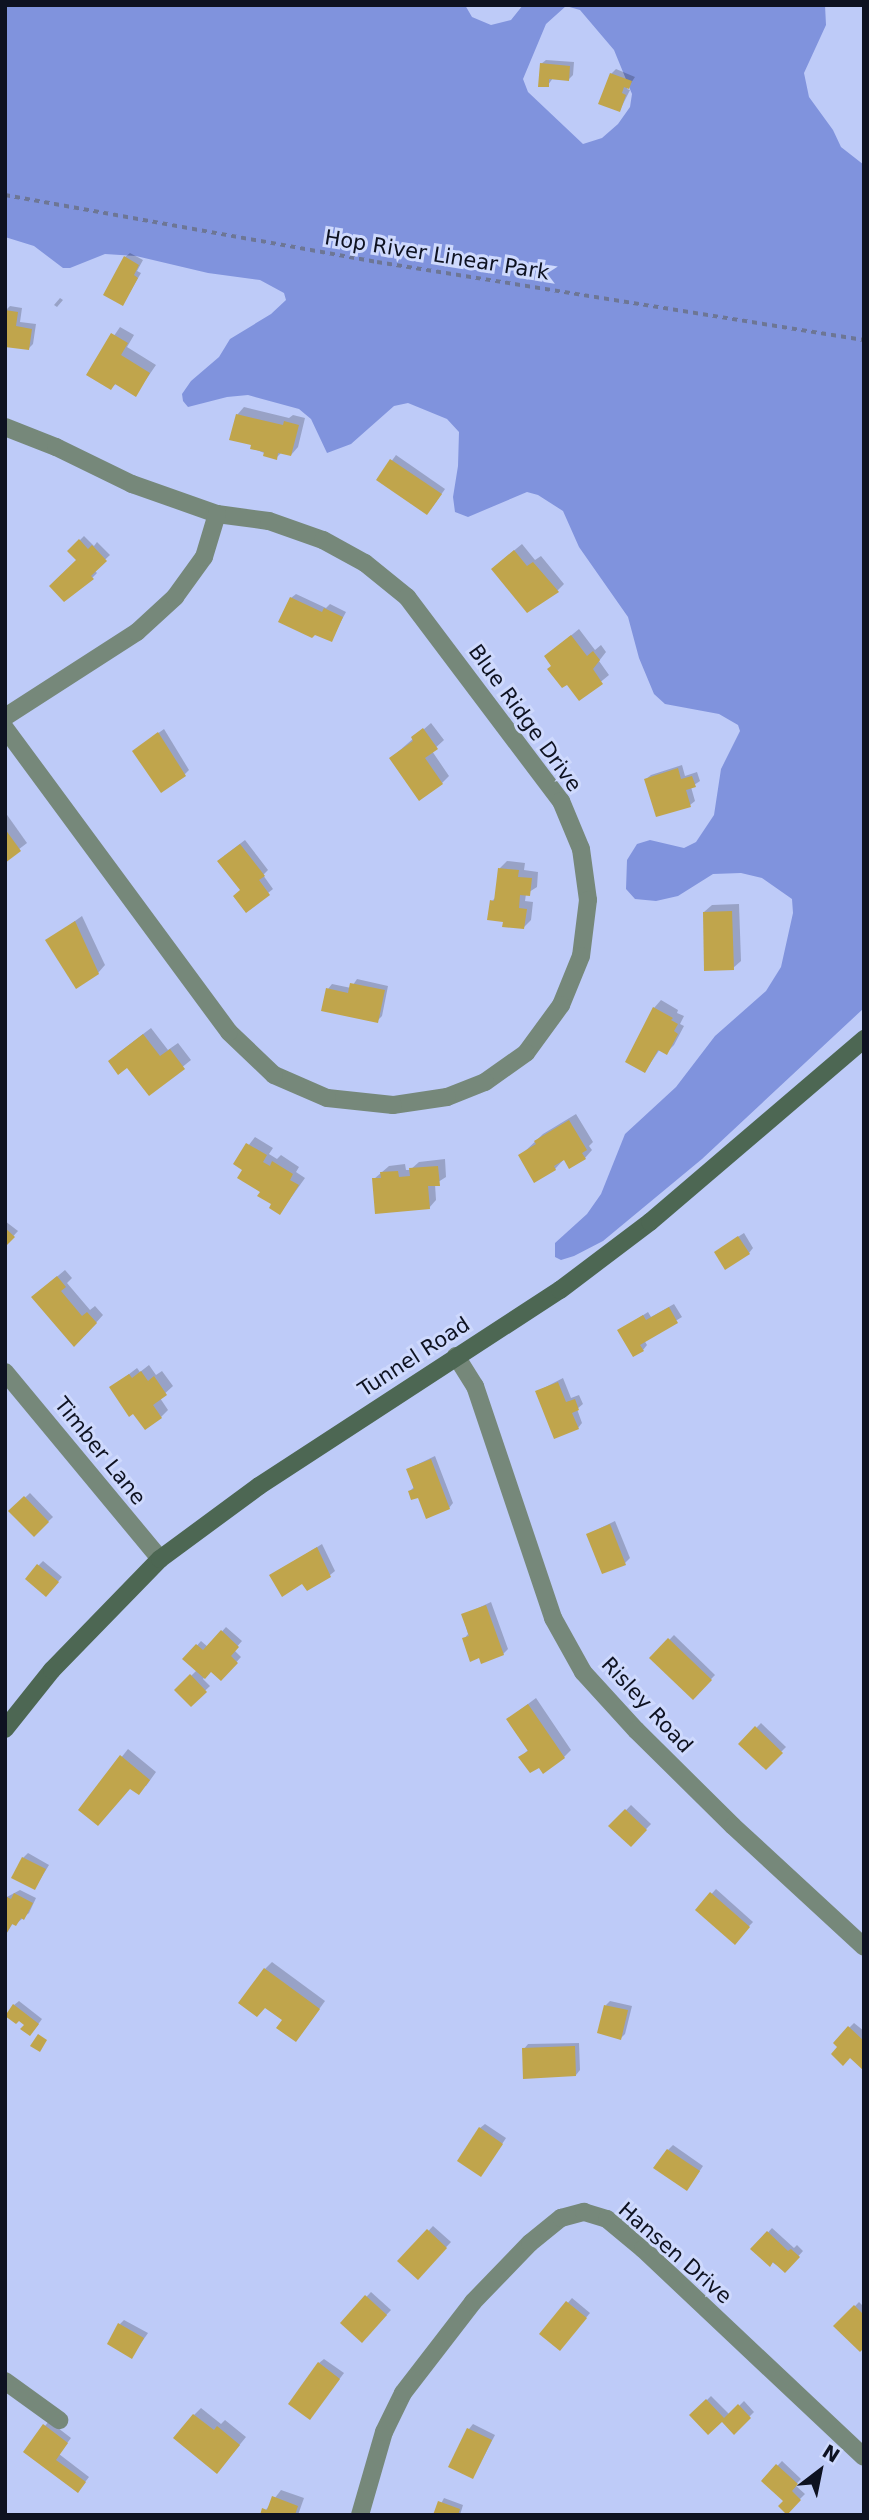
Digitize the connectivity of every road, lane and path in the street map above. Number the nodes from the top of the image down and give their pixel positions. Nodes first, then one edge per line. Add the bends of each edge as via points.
1 (5, 195) edge
2 (864, 340) edge
3 (5, 427) edge
4 (217, 514) junction
5 (5, 717) edge
6 (5, 727) edge
7 (864, 1039) edge
8 (456, 1356) junction
9 (5, 1372) edge
10 (160, 1559) junction
11 (5, 1729) edge
12 (864, 1947) edge
13 (5, 2381) edge
14 (59, 2420) dead end
15 (864, 2457) edge
16 (360, 2515) edge

1 - 2 path, Hop River Linear Park via 377,262
3 - 4 street, Blue Ridge Drive via 132,484
4 - 5 street via 204,557 175,597 137,632
4 - 6 street, Blue Ridge Drive via 269,521 323,540 365,563 407,597 561,801 581,849 588,900 581,956 561,1005 526,1053 485,1082 447,1097 393,1105 327,1098 274,1075 229,1032
7 - 8 main road, Tunnel Road via 650,1222 560,1290
8 - 10 main road, Tunnel Road via 259,1486
8 - 12 street, Risley Road via 475,1386 553,1618 583,1672 733,1826
9 - 10 street, Timber Lane
10 - 11 main road, Tunnel Road via 52,1670
13 - 14 street
15 - 16 street, Hansen Drive via 643,2249 607,2219 584,2212 561,2218 530,2243 473,2302 403,2393 384,2432

